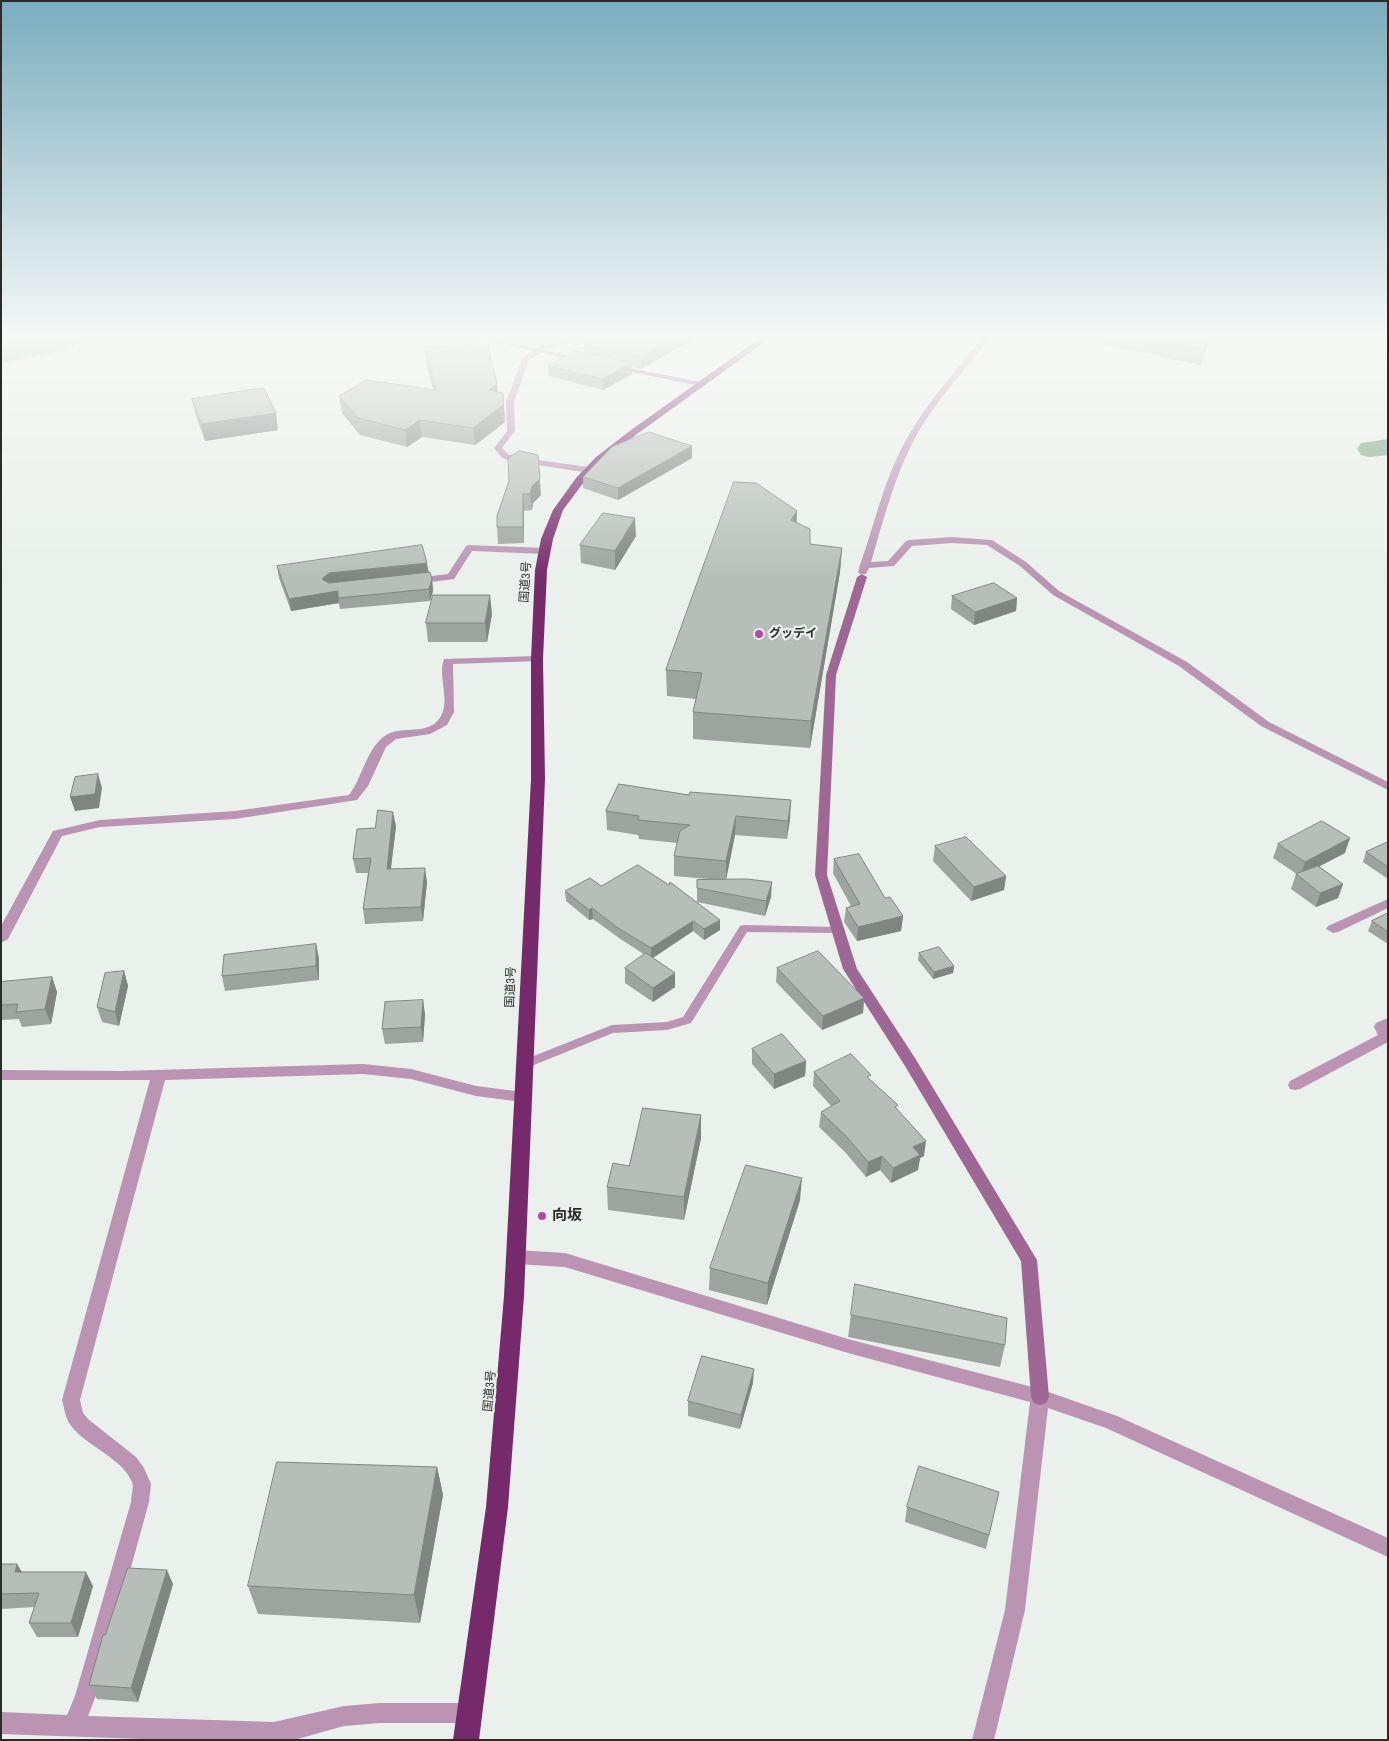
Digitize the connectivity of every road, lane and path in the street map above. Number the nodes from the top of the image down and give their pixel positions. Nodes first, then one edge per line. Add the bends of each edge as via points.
1 (511, 417) edge
2 (654, 417) edge
3 (925, 417) edge
4 (589, 470) junction
5 (545, 551) junction
6 (863, 571) junction
7 (405, 582) edge
8 (537, 659) junction
9 (1388, 788) edge
10 (1388, 903) edge
11 (1333, 929) dead end
12 (838, 930) junction
13 (1, 939) edge
14 (1388, 1024) edge
15 (524, 1064) junction
16 (1, 1075) edge
17 (160, 1075) junction
18 (1295, 1085) dead end
19 (524, 1097) junction
20 (516, 1256) junction
21 (1040, 1397) junction
22 (1388, 1548) edge
23 (470, 1712) junction
24 (1, 1723) edge
25 (72, 1725) junction
26 (466, 1740) edge
27 (983, 1740) edge

1 - 4 street via 512,427 498,448 499,452 515,459
2 - 4 highway, 国道3号
3 - 6 street via 910,440 887,494
4 - 5 highway, 国道3号 via 558,510
5 - 7 street via 469,548 451,577
5 - 8 highway, 国道3号 via 541,570
6 - 9 street via 891,564 909,543 989,542 1023,564 1056,593 1183,664 1265,724
6 - 12 street via 831,676 821,875
8 - 13 street via 448,661 449,712 443,723 426,732 393,736 381,745 353,798 236,815 114,822 72,828 57,834
8 - 15 highway, 国道3号 via 538,779
10 - 11 street
12 - 15 lane via 744,928 687,1020 667,1026 612,1030
12 - 21 street via 850,969 1029,1260
14 - 18 street via 1381,1027 1386,1036
15 - 19 highway, 国道3号
16 - 17 street
17 - 19 street via 363,1069 411,1074 476,1091
17 - 25 street via 71,1400 75,1417 129,1464 142,1484 140,1502 85,1698
19 - 20 highway, 国道3号
20 - 21 street via 565,1260 848,1346
20 - 23 highway, 国道3号 via 497,1507
21 - 22 street via 1111,1422
21 - 27 street via 1015,1610
23 - 25 street via 344,1716 274,1733
23 - 26 highway, 国道3号
24 - 25 street

